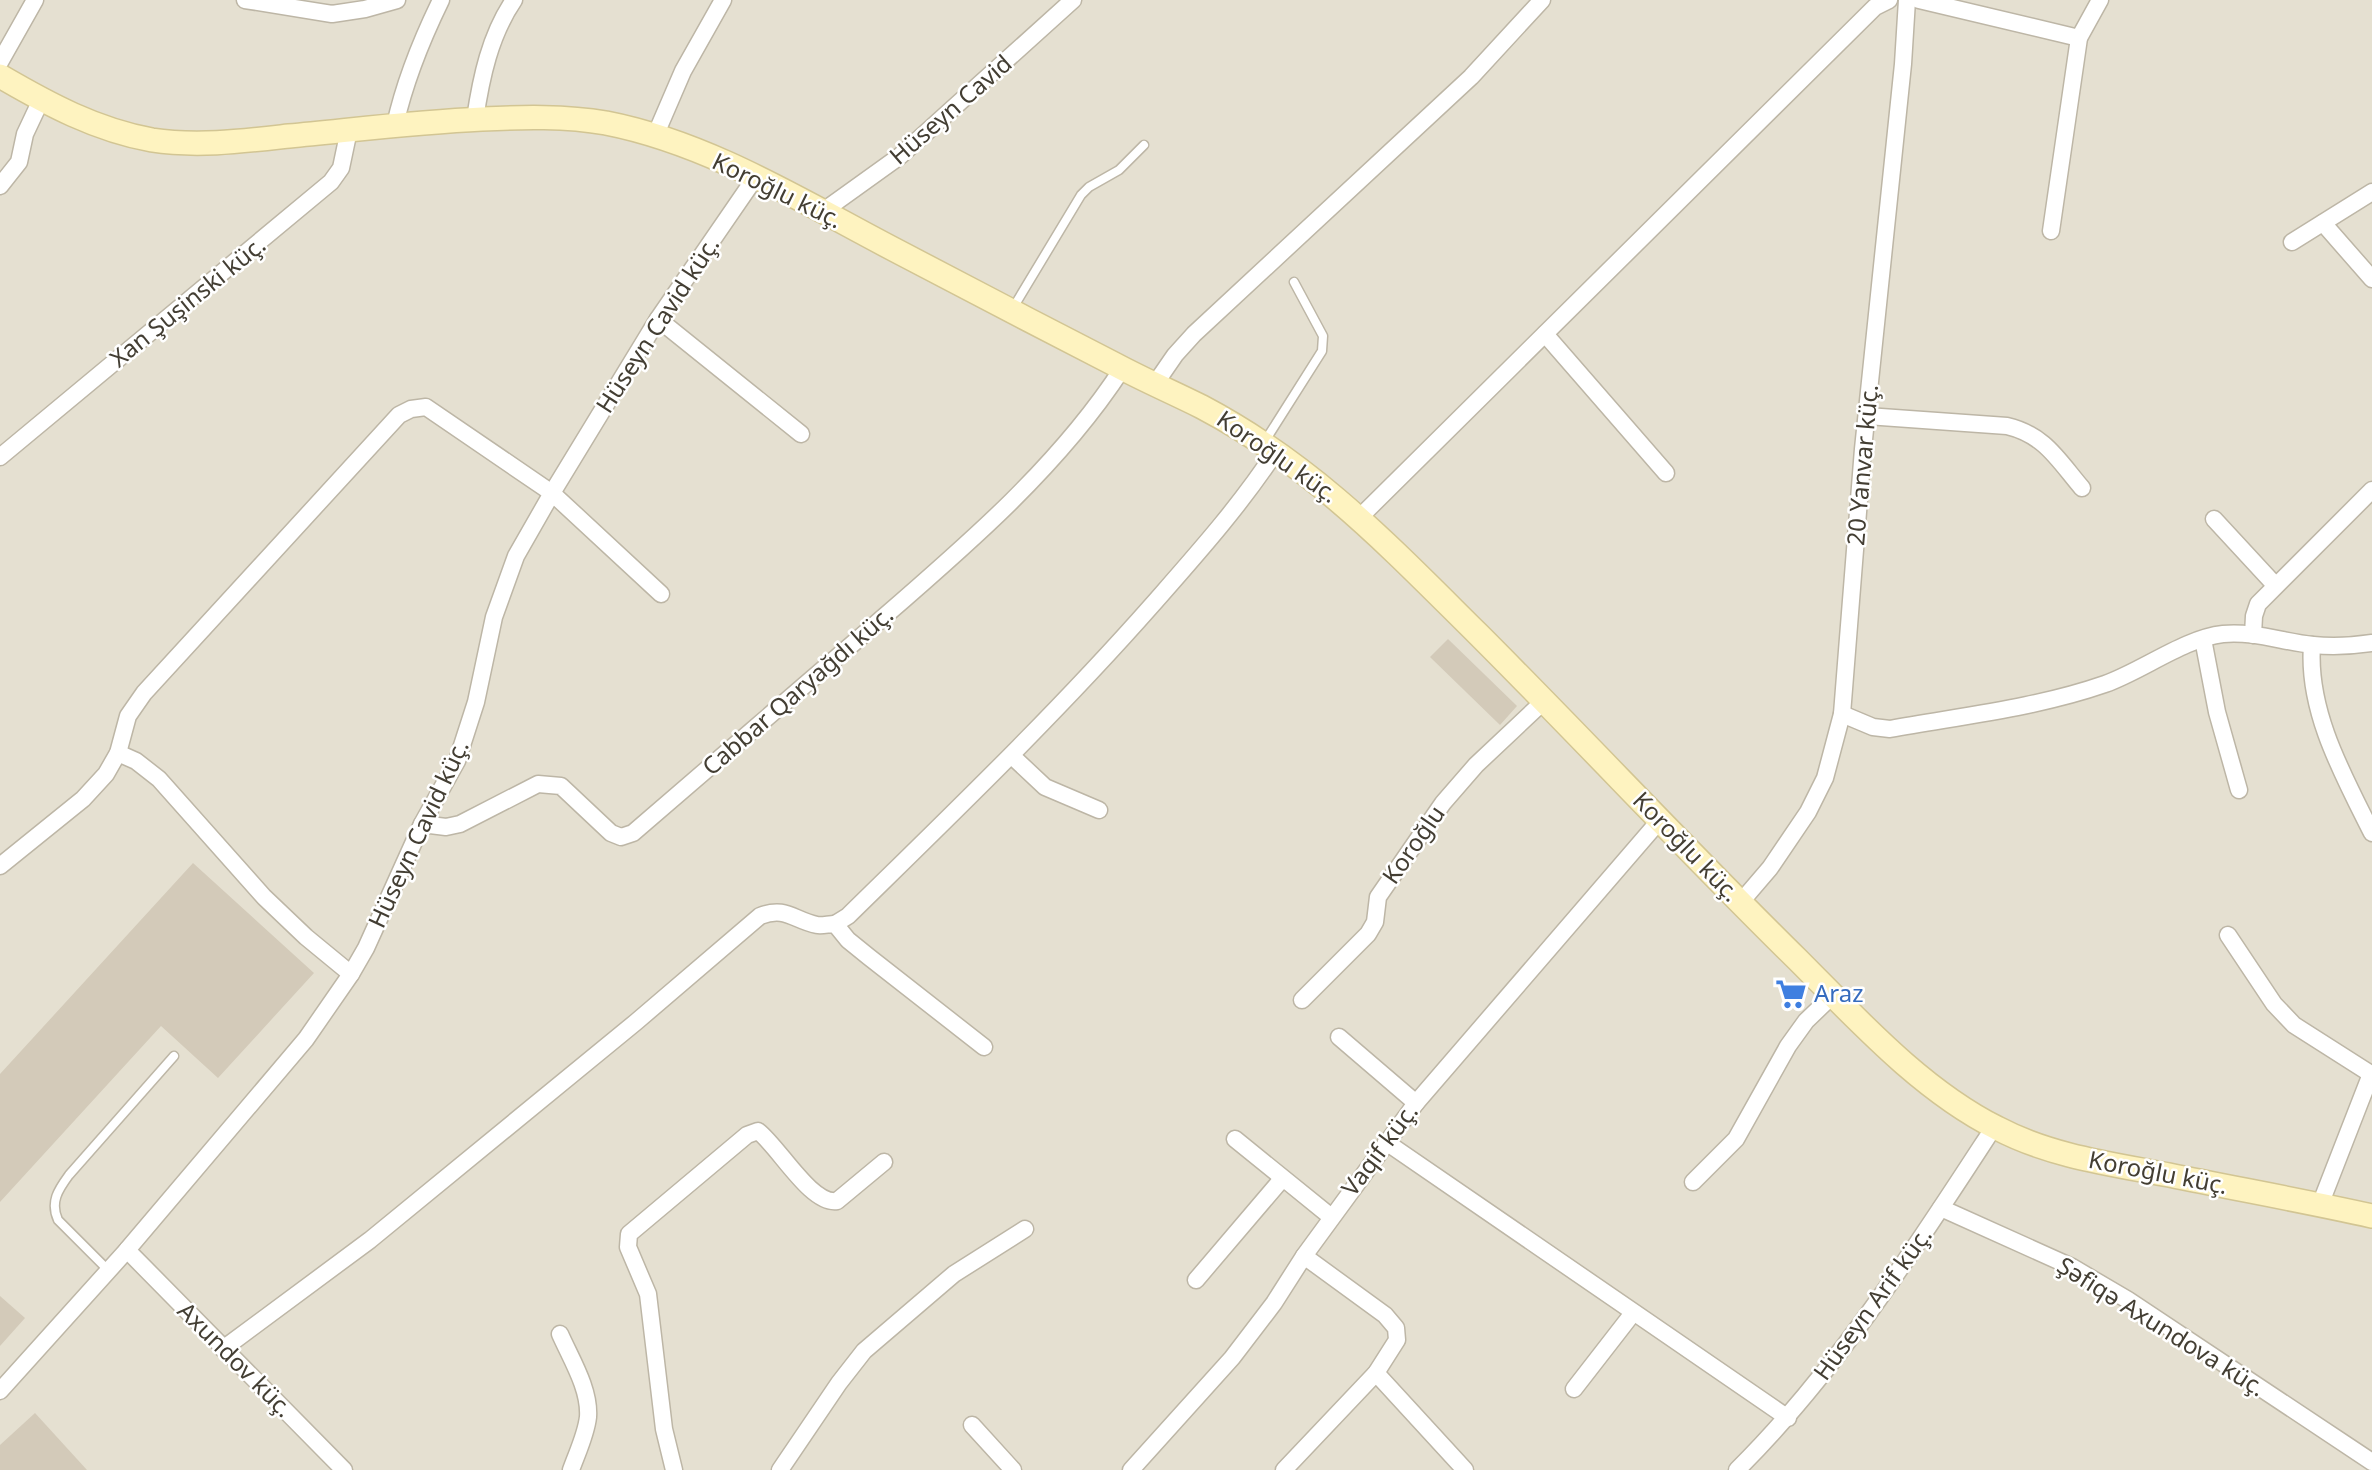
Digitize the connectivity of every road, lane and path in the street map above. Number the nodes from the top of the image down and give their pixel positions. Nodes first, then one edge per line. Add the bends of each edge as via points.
1 (35, 0) edge
2 (245, 0) edge
3 (397, 0) edge
4 (441, 0) edge
5 (514, 0) edge
6 (723, 0) edge
7 (1073, 0) edge
8 (1542, 0) edge
9 (1889, 0) edge
10 (1907, 0) edge
11 (1919, 0) edge
12 (2099, 0) edge
13 (2079, 38) junction
14 (0, 62) edge
15 (0, 76) edge
16 (41, 100) junction
17 (475, 119) junction
18 (395, 125) junction
19 (349, 130) junction
20 (655, 136) junction
21 (1144, 145) dead end
22 (755, 177) junction
23 (0, 186) edge
24 (2372, 192) edge
25 (822, 212) junction
26 (2323, 223) junction
27 (2051, 231) dead end
28 (2292, 242) dead end
29 (2372, 279) edge
30 (1294, 282) dead end
31 (1011, 311) junction
32 (658, 319) junction
33 (1545, 334) junction
34 (1122, 369) junction
35 (1155, 384) junction
36 (1867, 416) junction
37 (801, 434) dead end
38 (1270, 447) junction
39 (0, 457) edge
40 (1666, 473) dead end
41 (2081, 488) dead end
42 (2372, 490) edge
43 (552, 493) junction
44 (1359, 517) junction
45 (2214, 519) dead end
46 (2275, 585) junction
47 (661, 594) dead end
48 (2253, 635) junction
49 (2203, 639) junction
50 (2372, 643) edge
51 (2312, 645) junction
52 (1545, 701) junction
53 (1842, 713) junction
54 (118, 753) junction
55 (1012, 756) junction
56 (2239, 790) dead end
57 (1099, 810) dead end
58 (1660, 820) junction
59 (422, 824) junction
60 (2372, 833) edge
61 (0, 866) edge
62 (1740, 903) junction
63 (835, 924) junction
64 (2228, 935) dead end
65 (351, 974) junction
66 (1833, 995) junction
67 (1302, 1000) dead end
68 (1339, 1037) dead end
69 (984, 1047) dead end
70 (174, 1056) dead end
71 (2372, 1073) edge
72 (1416, 1103) junction
73 (1994, 1127) junction
74 (1235, 1139) dead end
75 (1386, 1142) junction
76 (884, 1162) dead end
77 (1282, 1179) junction
78 (1693, 1182) dead end
79 (2320, 1205) junction
80 (1941, 1209) junction
81 (1330, 1216) junction
82 (2372, 1216) edge
83 (1026, 1229) dead end
84 (127, 1250) junction
85 (1304, 1255) junction
86 (109, 1270) junction
87 (1196, 1280) dead end
88 (1633, 1313) junction
89 (560, 1334) dead end
90 (223, 1349) junction
91 (1376, 1373) junction
92 (1574, 1389) dead end
93 (0, 1391) edge
94 (1788, 1418) junction
95 (972, 1425) dead end
96 (2372, 1462) edge
97 (344, 1470) edge
98 (571, 1470) edge
99 (674, 1470) edge
100 (780, 1470) edge
101 (1013, 1470) edge
102 (1131, 1470) edge
103 (1284, 1470) edge
104 (1465, 1470) edge
105 (1737, 1470) edge

1 - 14 street
2 - 3 street via 332,14
4 - 18 street via 402,91
5 - 17 street via 491,47
6 - 20 street via 683,71
7 - 25 street, Hüseyn Cavid via 900,156
8 - 35 street via 1471,77 1194,334
9 - 33 street via 1875,7
10 - 36 street, 20 Yanvar küç.
11 - 13 street
12 - 13 street
13 - 27 street
15 - 16 street, Koroğlu küç.
16 - 19 street, Koroğlu küç. via 120,133 169,142 226,142
16 - 23 street via 25,134 19,162
17 - 18 street, Koroğlu küç.
17 - 20 street, Koroğlu küç. via 532,117 602,123
18 - 19 street, Koroğlu küç.
19 - 39 street, Xan Şuşinski küç. via 341,168 331,182
20 - 22 street, Koroğlu küç.
21 - 31 lane via 1119,170 1081,195
22 - 25 street, Koroğlu küç.
22 - 32 street, Hüseyn Cavid küç.
24 - 26 street
25 - 31 street, Koroğlu küç.
26 - 28 street
26 - 29 street
30 - 38 lane via 1323,336 1322,351
31 - 34 street, Koroğlu küç.
32 - 37 street
32 - 43 street, Hüseyn Cavid küç.
33 - 40 street
33 - 44 street
34 - 35 street, Koroğlu küç.
34 - 59 street, Cabbar Qaryağdı küç. via 1077,430 1013,499 915,590 633,833 621,837 611,833 561,786 550,783 538,784 460,824
35 - 38 street, Koroğlu küç.
36 - 41 street via 2022,430 2045,443
36 - 53 street, 20 Yanvar küç.
38 - 44 street, Koroğlu küç.
38 - 55 street via 1243,499 1193,559
42 - 46 street
43 - 47 street
43 - 54 street via 426,407 399,415 144,693 128,716
43 - 59 street, Hüseyn Cavid küç. via 516,556 494,617 476,702 457,761
44 - 52 street, Koroğlu küç.
45 - 46 street
46 - 48 street via 2258,604
48 - 49 street via 2221,634
48 - 51 street
49 - 53 street via 2109,683 2070,695 1890,729
49 - 56 street
50 - 51 street
51 - 60 street via 2315,698 2340,769
52 - 58 street, Koroğlu küç.
52 - 67 street, Koroğlu via 1476,765 1443,803 1378,897 1376,922 1368,934
53 - 62 street, 20 Yanvar küç. via 1825,778 1808,812
54 - 61 street via 83,799
54 - 65 street via 159,779 264,897
55 - 57 street via 1045,787
55 - 63 street
58 - 62 street, Koroğlu küç.
58 - 72 street, Vaqif küç.
59 - 65 street, Hüseyn Cavid küç.
62 - 66 street, Koroğlu küç.
63 - 69 street via 848,940
63 - 90 street via 818,925 783,911 760,916 370,1240
64 - 71 street via 2274,1004 2294,1025
65 - 84 street, Hüseyn Cavid küç. via 306,1039
66 - 73 street, Koroğlu küç. via 1929,1083
66 - 78 street via 1805,1021 1788,1046 1737,1139
68 - 72 street
70 - 86 lane via 57,1192 53,1209 58,1220
71 - 79 street
72 - 75 street, Vaqif küç.
73 - 79 street, Koroğlu küç. via 2084,1159
73 - 80 street, Hüseyn Arif küç.
74 - 77 street
75 - 81 street, Vaqif küç.
75 - 88 street
76 - 99 street via 837,1201 828,1202 815,1194 758,1131 747,1135 629,1234 628,1247 648,1294 664,1429
77 - 81 street
77 - 87 street
79 - 82 street, Koroğlu küç.
80 - 94 street, Hüseyn Arif küç.
80 - 96 street, Şəfiqə Axundova küç. via 2072,1267
81 - 85 street, Vaqif küç.
83 - 100 street via 954,1275 864,1351
84 - 86 street, Hüseyn Cavid küç.
84 - 90 street, Axundov küç.
85 - 91 street via 1396,1328 1397,1340
85 - 102 street, Vaqif küç. via 1232,1358
86 - 93 street, Hüseyn Cavid küç.
88 - 92 street
88 - 94 street
89 - 98 street via 584,1388 588,1416
90 - 97 street, Axundov küç.
91 - 103 street
91 - 104 street
94 - 105 street, Hüseyn Arif küç.
95 - 101 street

